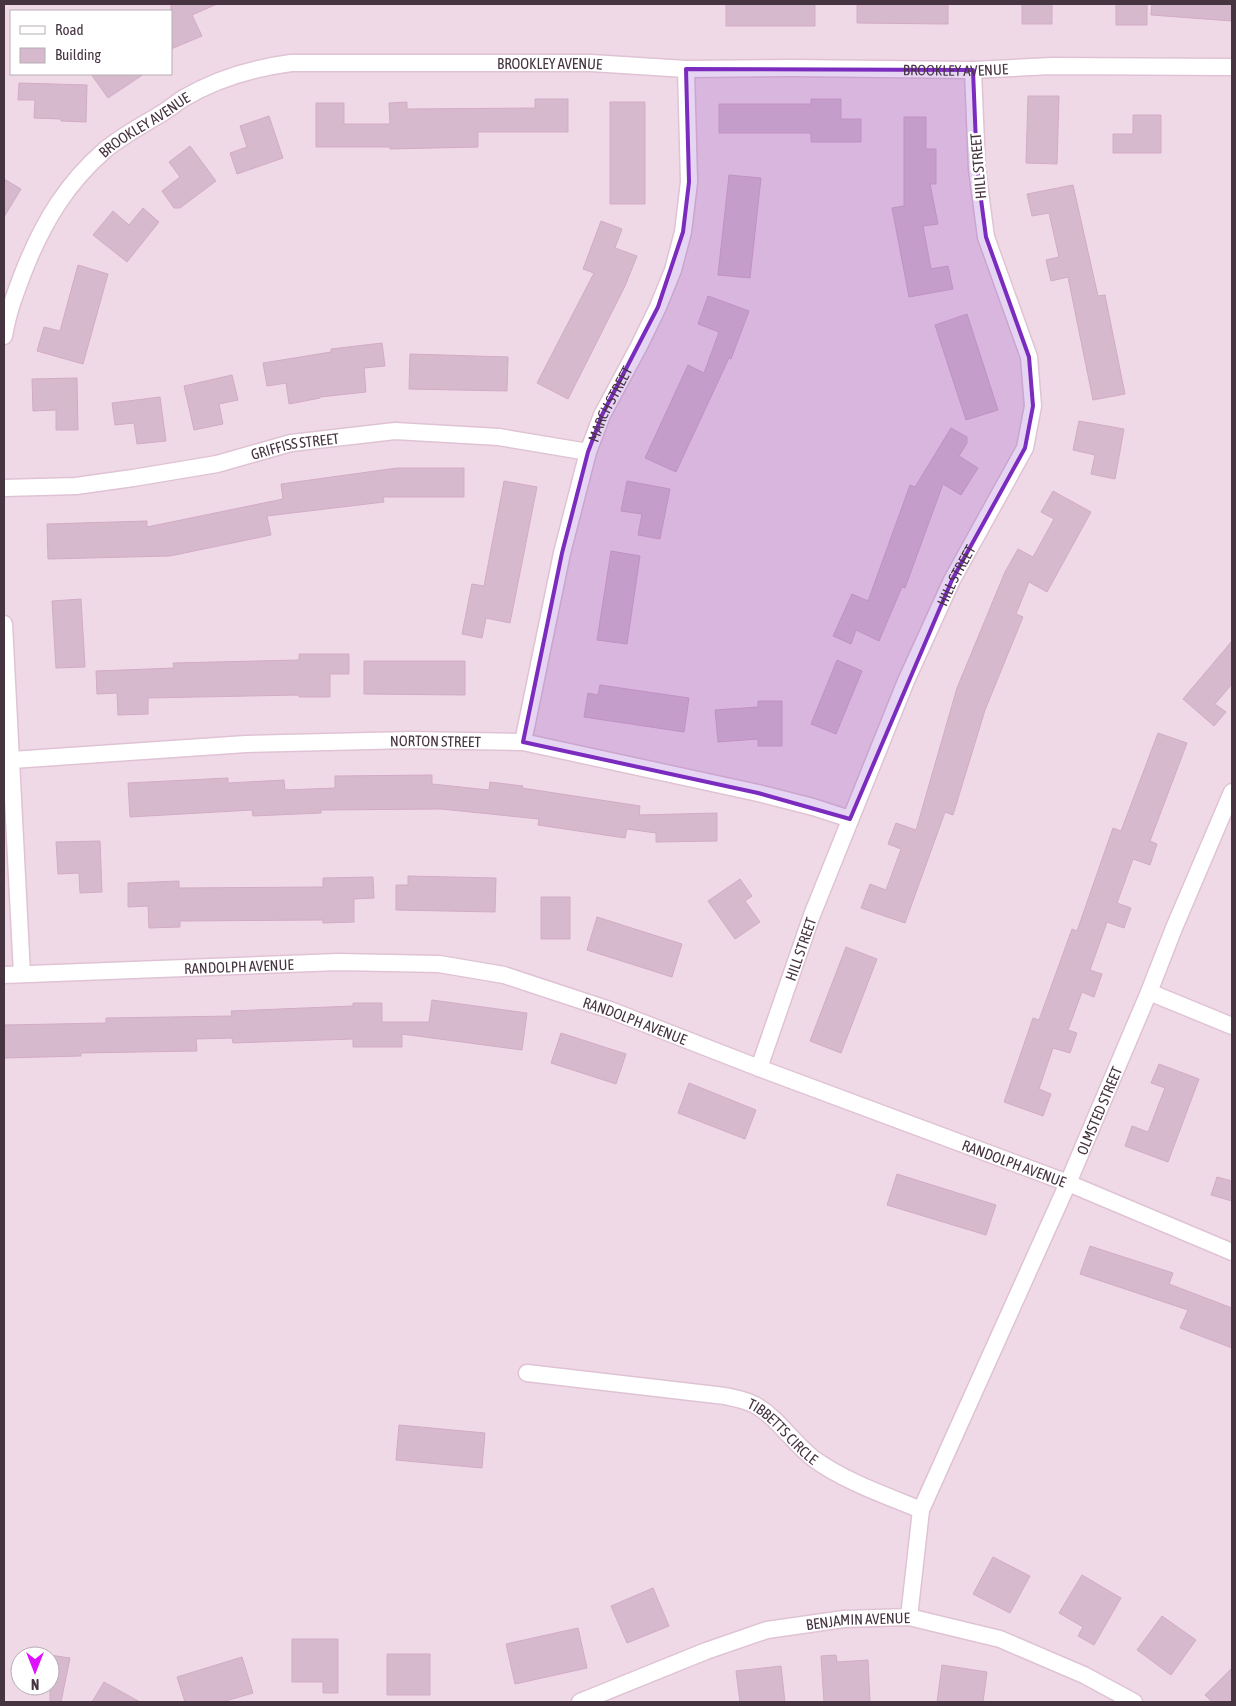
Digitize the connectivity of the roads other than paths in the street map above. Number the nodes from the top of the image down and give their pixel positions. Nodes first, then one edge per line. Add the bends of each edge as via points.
1 (1232, 67) edge
2 (686, 70) junction
3 (973, 70) junction
4 (6, 317) edge
5 (4, 336) edge
6 (588, 452) junction
7 (4, 488) edge
8 (4, 624) edge
9 (523, 742) junction
10 (12, 760) junction
11 (1232, 792) edge
12 (850, 819) junction
13 (22, 974) junction
14 (4, 975) edge
15 (1149, 992) junction
16 (1232, 1026) edge
17 (759, 1068) junction
18 (1068, 1183) junction
19 (1232, 1252) edge
20 (527, 1373) dead end
21 (921, 1510) junction
22 (909, 1617) junction
23 (580, 1702) edge
24 (1134, 1702) edge

1 - 3 street, BROOKLEY AVENUE via 1052,66
2 - 3 street, BROOKLEY AVENUE
2 - 4 street, BROOKLEY AVENUE via 591,63 292,63 236,74 184,98 130,132 86,168 51,213
2 - 6 street, MARCH STREET via 689,182 683,232 673,270 658,307 602,415
3 - 12 street, HILL STREET via 977,169 986,237 1029,357 1032,406 1024,448 952,580 906,681
4 - 5 street, BROOKLEY AVENUE
6 - 7 street, GRIFFISS STREET via 499,437 395,431 291,444 217,464 133,478 76,486
6 - 9 street, MARCH STREET via 562,553
8 - 10 street
9 - 10 street, NORTON STREET via 412,740 246,744
9 - 12 street, NORTON STREET via 758,793
10 - 13 street
11 - 15 street, OLMSTED STREET
12 - 17 street, HILL STREET via 812,915
13 - 14 street, RANDOLPH AVENUE
13 - 17 street, RANDOLPH AVENUE via 338,962 439,964 504,975 610,1010
15 - 16 street
15 - 18 street, OLMSTED STREET
17 - 18 street, RANDOLPH AVENUE
18 - 19 street, RANDOLPH AVENUE
18 - 21 street, OLMSTED STREET
20 - 21 street, TIBBETTS CIRCLE via 725,1396 754,1404 814,1458 837,1474
21 - 22 street
22 - 23 street, BENJAMIN AVENUE via 844,1619 767,1630
22 - 24 street, BENJAMIN AVENUE via 1000,1638 1084,1675

